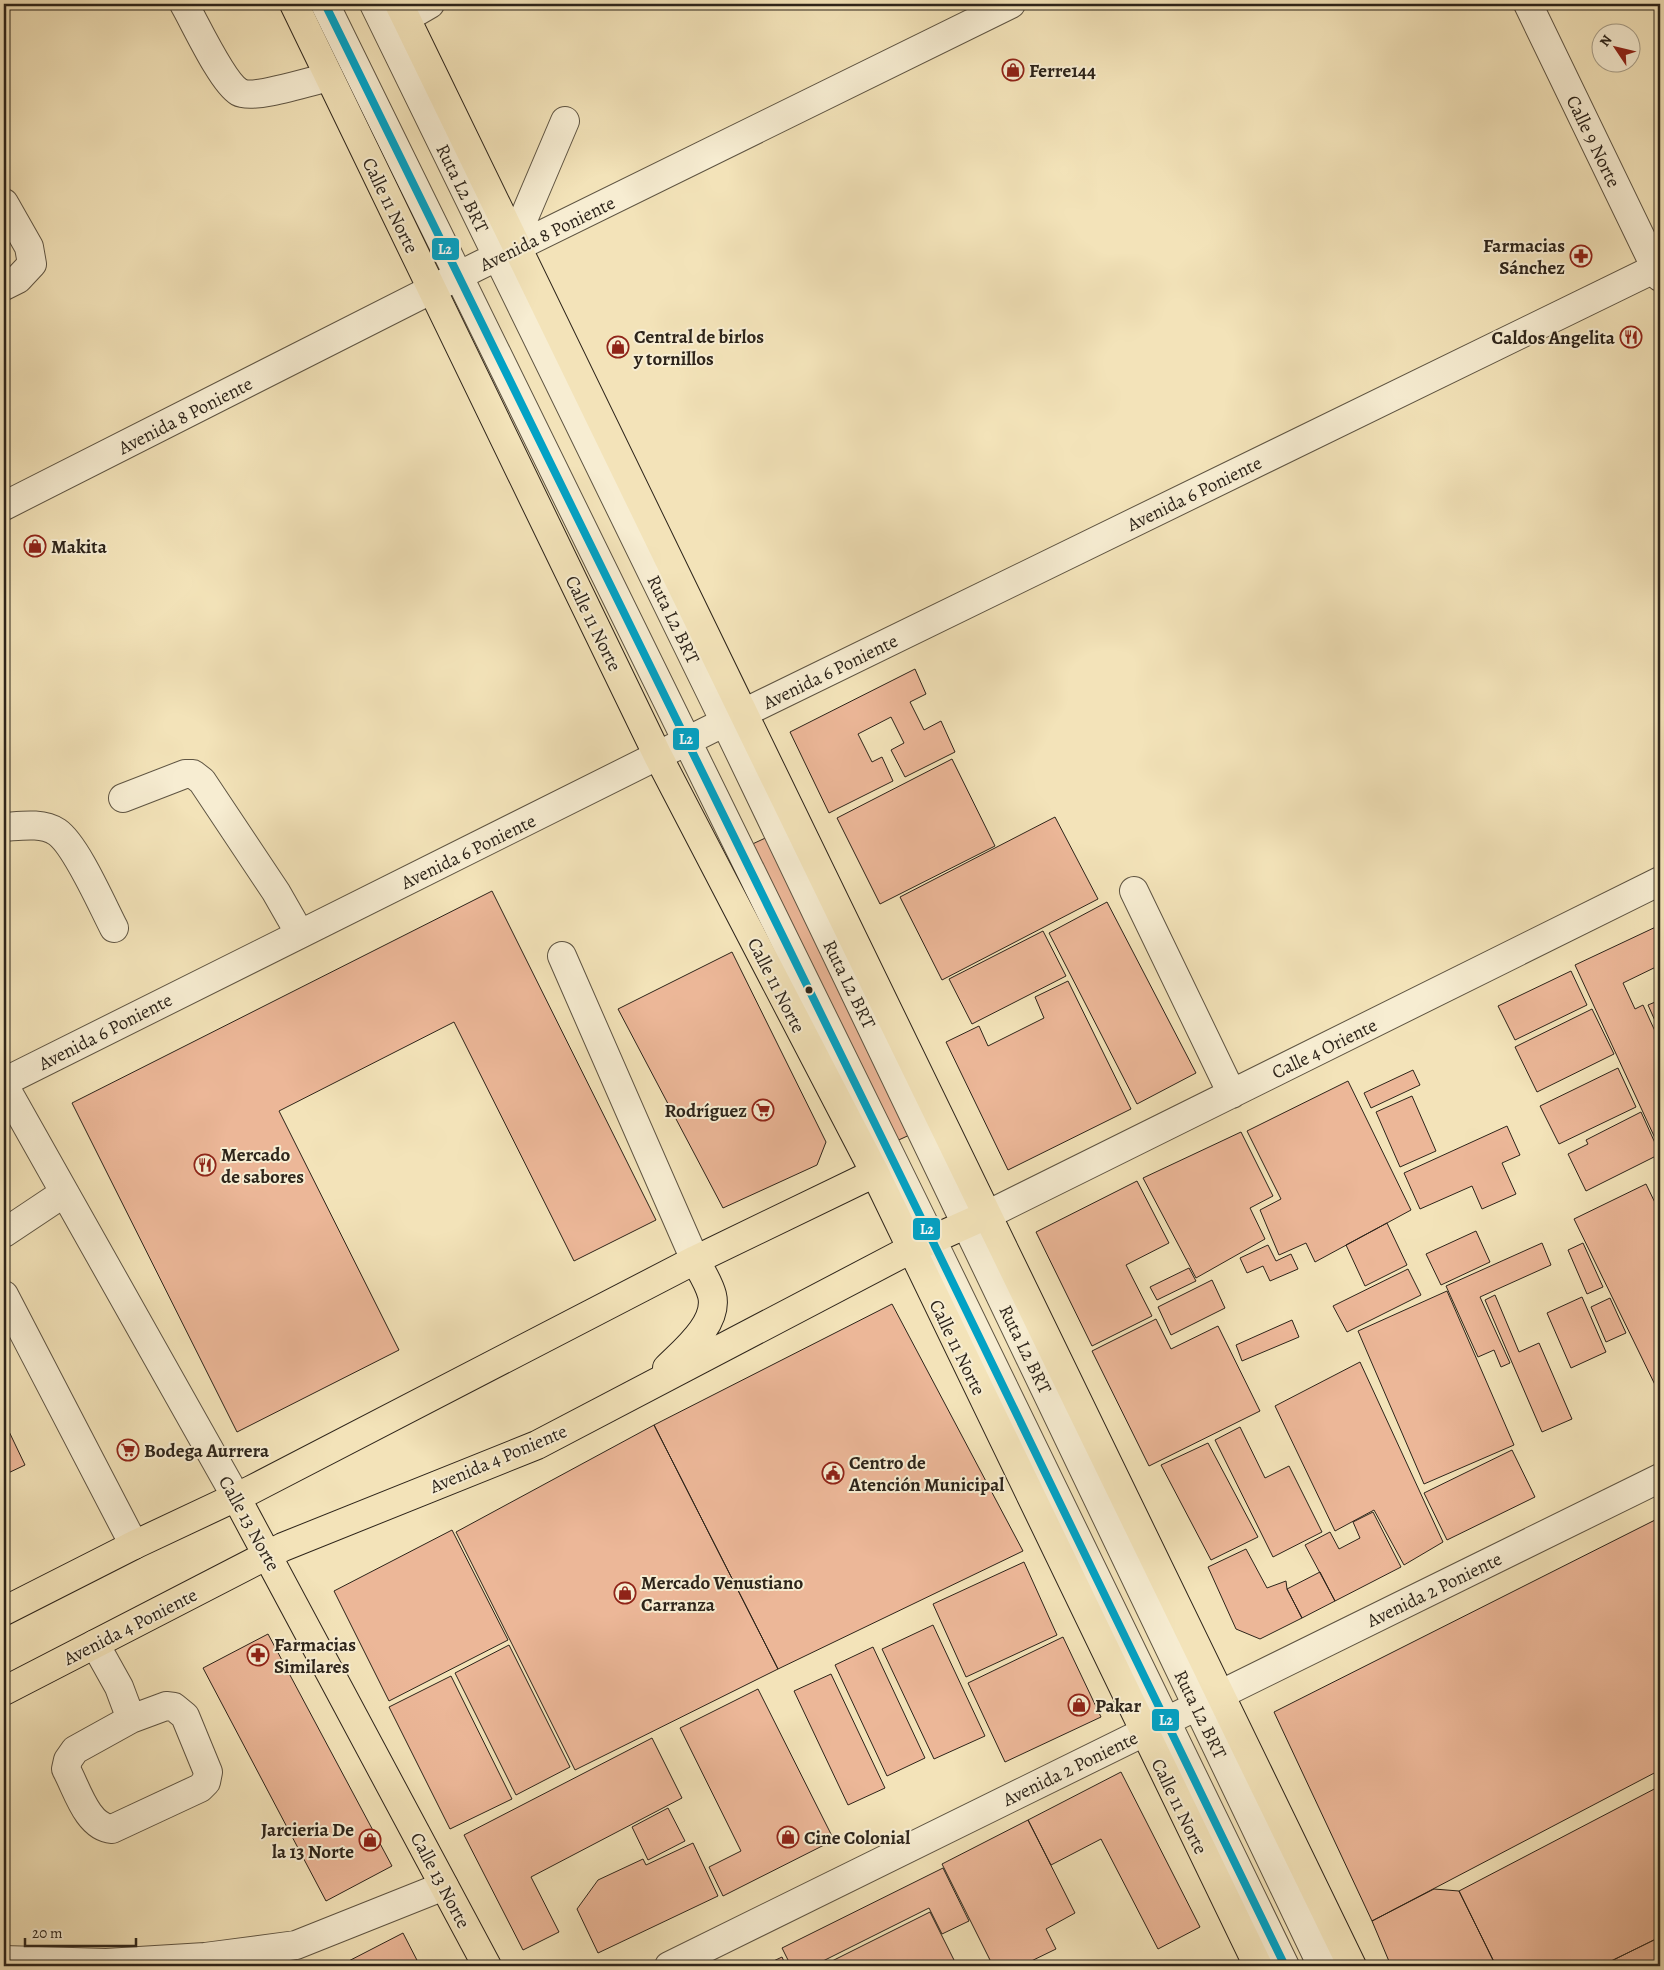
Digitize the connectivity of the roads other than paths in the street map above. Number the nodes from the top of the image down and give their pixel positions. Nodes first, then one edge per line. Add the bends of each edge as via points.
1 (184, 4) edge
2 (294, 4) edge
3 (325, 4) edge
4 (374, 4) edge
5 (430, 4) edge
6 (1011, 4) edge
7 (1528, 4) edge
8 (402, 11) edge
9 (329, 77) junction
10 (565, 121) dead end
11 (4, 203) edge
12 (510, 249) junction
13 (1659, 271) edge
14 (458, 277) junction
15 (4, 286) edge
16 (432, 290) junction
17 (4, 506) edge
18 (734, 718) junction
19 (686, 742) junction
20 (658, 756) junction
21 (123, 798) dead end
22 (4, 827) edge
23 (1660, 881) edge
24 (1134, 890) dead end
25 (114, 928) dead end
26 (300, 934) junction
27 (562, 956) dead end
28 (4, 1083) edge
29 (1232, 1094) junction
30 (874, 1173) junction
31 (64, 1193) junction
32 (977, 1220) junction
33 (4, 1233) edge
34 (922, 1244) junction
35 (695, 1260) junction
36 (4, 1295) edge
37 (650, 1385) junction
38 (1660, 1478) edge
39 (236, 1497) junction
40 (134, 1545) junction
41 (267, 1555) junction
42 (4, 1611) edge
43 (95, 1644) junction
44 (4, 1691) edge
45 (1208, 1700) junction
46 (131, 1719) junction
47 (1154, 1727) junction
48 (444, 1886) junction
49 (4, 1960) edge
50 (104, 1965) edge
51 (487, 1966) edge
52 (669, 1966) edge
53 (1258, 1966) edge
54 (1285, 1966) edge
55 (1322, 1966) edge
56 (1352, 1966) edge

1 - 9 street via 227,81 240,92 253,94
2 - 9 main road, Calle 11 Norte
3 - 14 street
4 - 12 street, Ruta L2 BRT
5 - 8 street
6 - 12 street, Avenida 8 Poniente
7 - 13 street, Calle 9 Norte
8 - 12 main road
9 - 16 main road, Calle 11 Norte
10 - 12 street
11 - 15 street via 29,246 32,264 18,279
12 - 14 street, Avenida 8 Poniente
12 - 18 main road
13 - 18 street, Avenida 6 Poniente
14 - 16 street, Avenida 8 Poniente
14 - 19 street
16 - 17 street, Avenida 8 Poniente
16 - 20 main road, Calle 11 Norte
18 - 19 street, Avenida 6 Poniente
18 - 32 main road
19 - 20 street, Avenida 6 Poniente
19 - 34 street
20 - 26 street, Avenida 6 Poniente
20 - 30 main road, Calle 11 Norte
21 - 26 street via 185,774 193,774 207,789 276,892
22 - 25 street via 38,826 56,831 68,842
23 - 29 street, Calle 4 Oriente
24 - 29 street
26 - 28 street, Avenida 6 Poniente
27 - 35 street
28 - 31 street, Calle 13 Norte
29 - 32 street, Calle 4 Oriente
30 - 34 main road, Calle 11 Norte
30 - 35 main road
31 - 33 street
31 - 39 street, Calle 13 Norte
32 - 34 main road, Avenida 4 Poniente
32 - 45 main road
34 - 37 main road, Avenida 4 Poniente
34 - 47 main road, Calle 11 Norte
35 - 37 main road via 713,1297 709,1318 688,1346
35 - 39 main road
36 - 40 street
37 - 41 main road, Avenida 4 Poniente via 537,1445
38 - 45 street, Avenida 2 Poniente
39 - 40 main road
39 - 41 main road, Calle 13 Norte
40 - 42 main road
41 - 43 main road, Avenida 4 Poniente
41 - 48 main road, Calle 13 Norte
43 - 44 main road, Avenida 4 Poniente
43 - 46 street via 119,1687
45 - 47 street, Avenida 2 Poniente
45 - 55 street, Ruta L2 BRT
45 - 56 main road
46 - 46 street via 75,1750 68,1760 66,1769 92,1819 103,1828 112,1829 200,1788 206,1782 208,1772 185,1716 166,1706
47 - 52 street, Avenida 2 Poniente
47 - 53 main road, Calle 11 Norte
47 - 54 street, Ruta L2 BRT
48 - 50 street via 296,1946
48 - 51 main road, Calle 13 Norte
49 - 50 street

